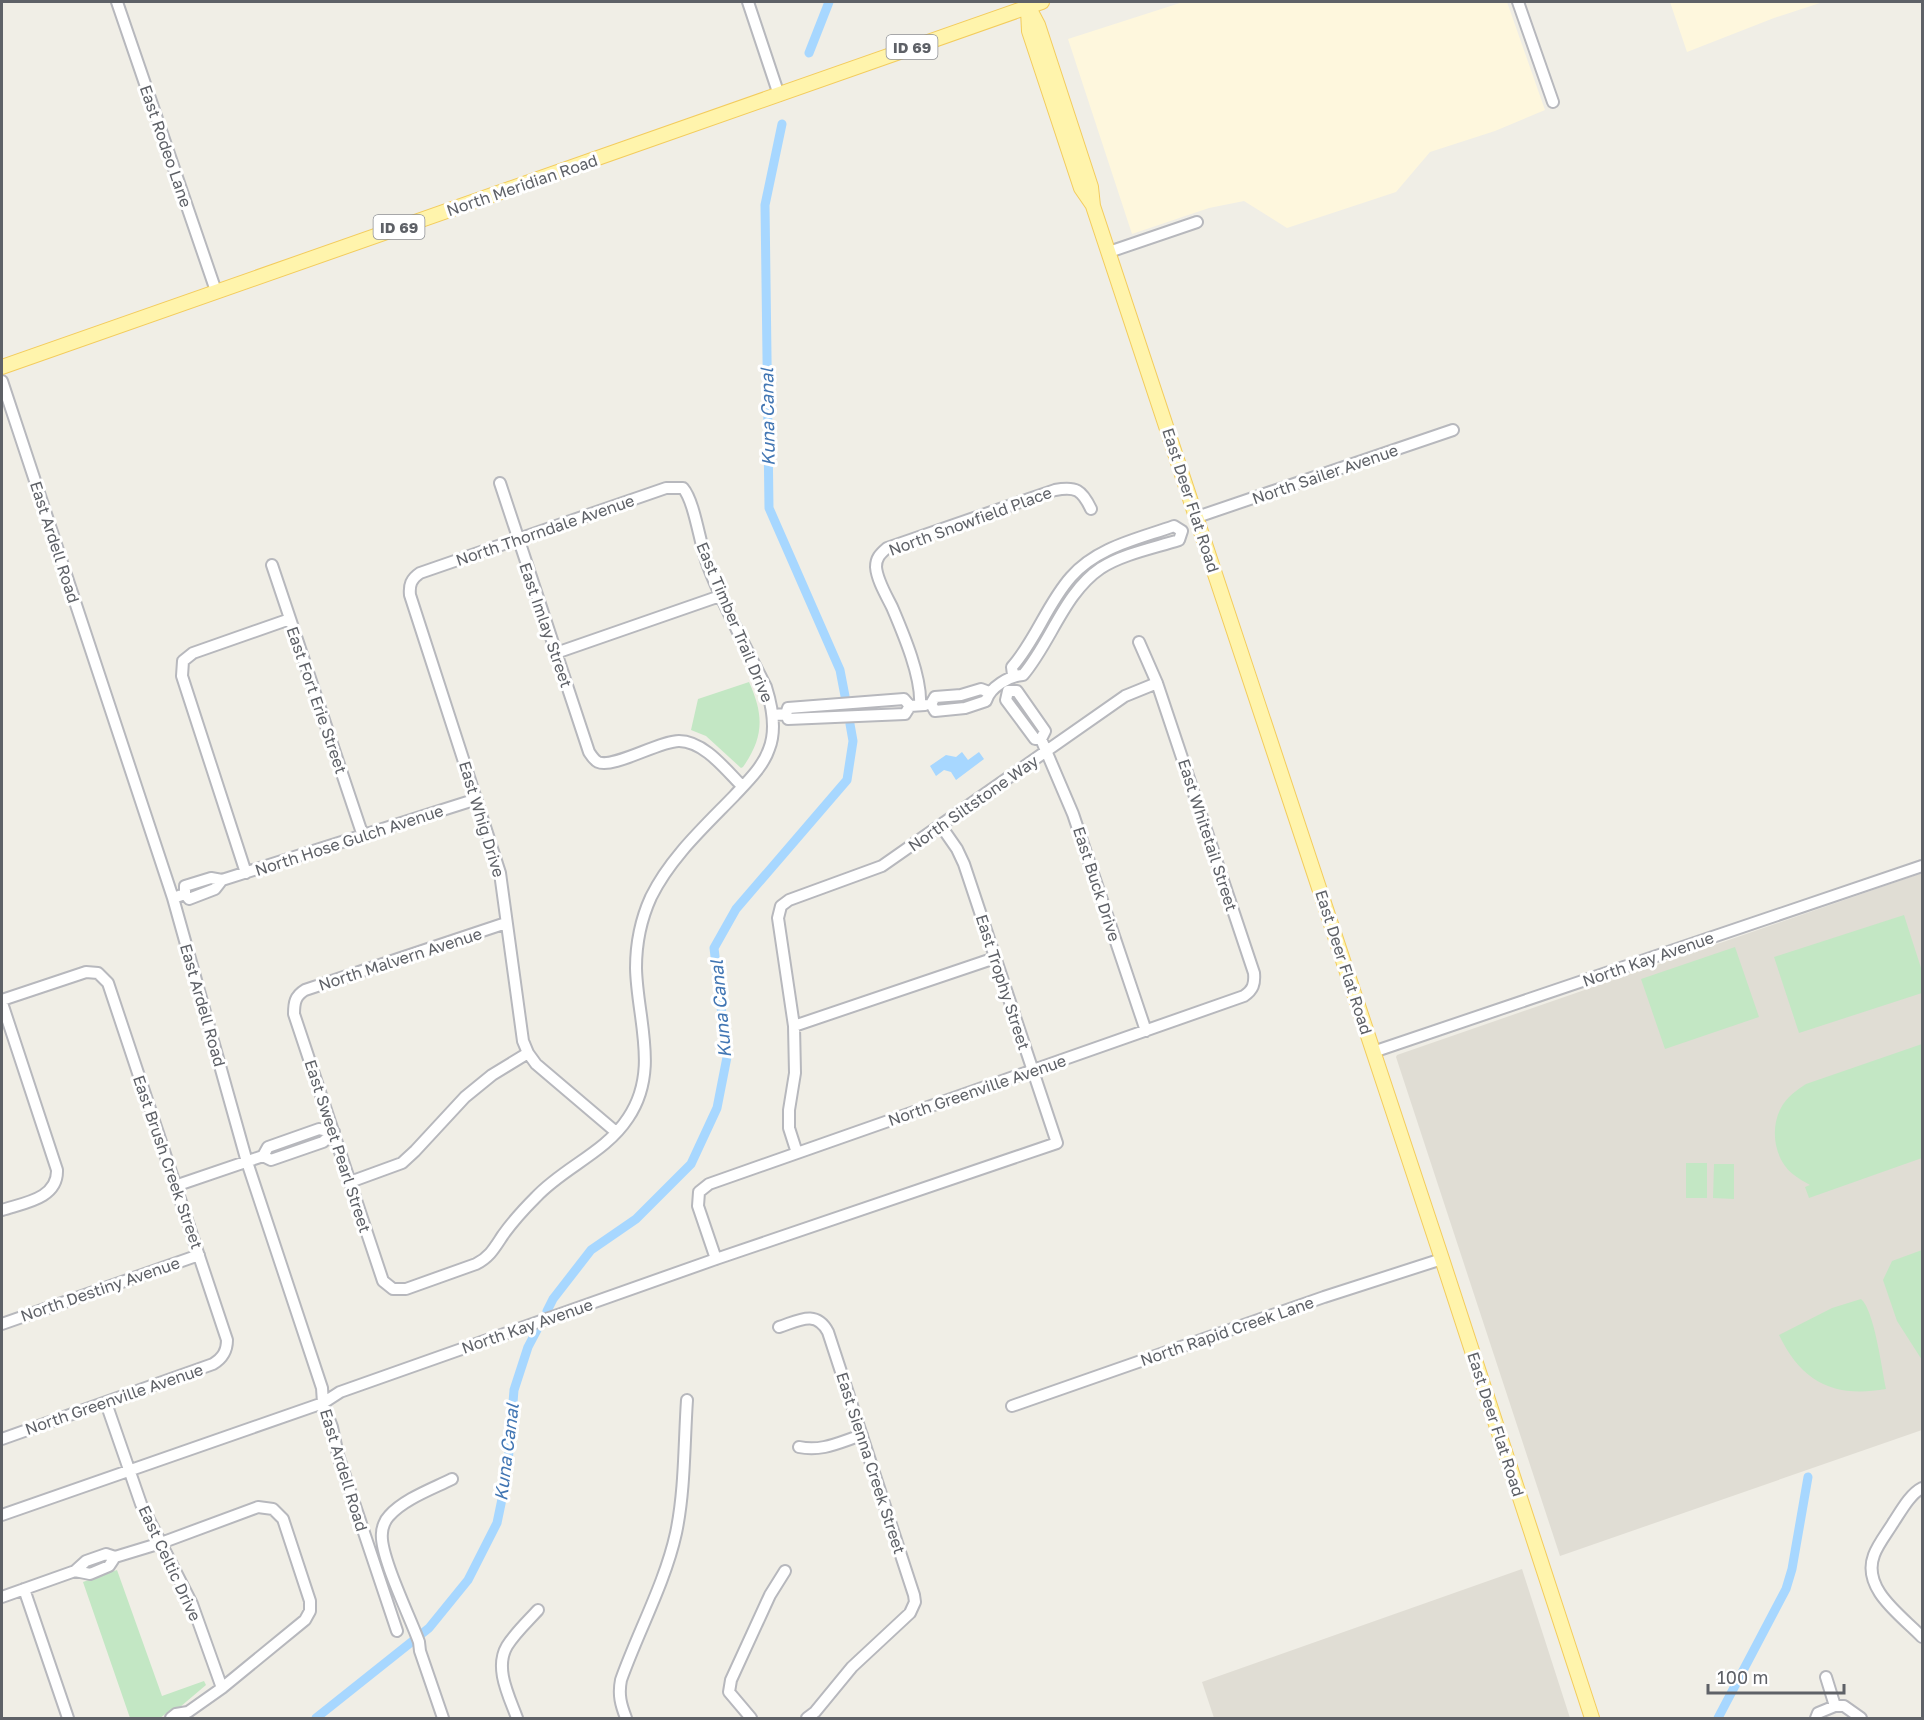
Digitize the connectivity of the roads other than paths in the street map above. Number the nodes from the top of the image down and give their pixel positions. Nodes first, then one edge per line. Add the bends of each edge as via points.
1 (117, 2) edge
2 (748, 2) edge
3 (1042, 2) edge
4 (1518, 2) edge
5 (1027, 4) edge
6 (779, 94) junction
7 (1553, 102) dead end
8 (1197, 222) dead end
9 (1109, 252) junction
10 (216, 291) junction
11 (2, 367) edge
12 (2, 381) edge
13 (1452, 430) dead end
14 (500, 483) dead end
15 (682, 488) joint
16 (1091, 508) dead end
17 (1198, 521) junction
18 (517, 539) junction
19 (272, 565) dead end
20 (411, 581) joint
21 (720, 596) junction
22 (290, 619) junction
23 (1139, 642) dead end
24 (556, 653) junction
25 (1157, 683) junction
26 (1005, 687) junction
27 (921, 705) junction
28 (772, 715) junction
29 (1047, 750) junction
30 (742, 786) junction
31 (477, 799) junction
32 (941, 826) junction
33 (363, 836) junction
34 (1923, 866) edge
35 (246, 873) junction
36 (173, 898) junction
37 (506, 923) junction
38 (996, 958) junction
39 (1253, 987) joint
40 (296, 998) joint
41 (2, 1002) edge
42 (794, 1026) junction
43 (1146, 1031) junction
44 (1373, 1052) junction
45 (528, 1053) junction
46 (1032, 1071) junction
47 (333, 1132) junction
48 (616, 1132) junction
49 (1057, 1143) joint
50 (797, 1153) junction
51 (247, 1162) junction
52 (350, 1182) junction
53 (175, 1186) junction
54 (2, 1210) edge
55 (199, 1255) junction
56 (716, 1259) junction
57 (1442, 1259) junction
58 (393, 1289) joint
59 (2, 1324) edge
60 (779, 1327) dead end
61 (224, 1355) joint
62 (687, 1400) dead end
63 (106, 1402) junction
64 (323, 1403) junction
65 (1012, 1406) dead end
66 (862, 1435) junction
67 (2, 1438) edge
68 (799, 1447) dead end
69 (130, 1472) junction
70 (452, 1479) dead end
71 (1923, 1488) edge
72 (2, 1515) edge
73 (161, 1543) junction
74 (785, 1571) dead end
75 (24, 1589) junction
76 (2, 1597) edge
77 (538, 1610) dead end
78 (397, 1631) dead end
79 (1923, 1637) edge
80 (1826, 1677) dead end
81 (222, 1688) junction
82 (1835, 1706) junction
83 (187, 1715) edge
84 (68, 1719) edge
85 (171, 1719) edge
86 (443, 1719) edge
87 (517, 1719) edge
88 (626, 1719) edge
89 (751, 1719) edge
90 (807, 1719) edge
91 (1592, 1719) edge
92 (1816, 1719) edge
93 (1861, 1719) edge

1 - 10 street, East Rodeo Lane
2 - 6 street
3 - 5 main road, North Meridian Road / ID 69
4 - 7 street
5 - 6 main road, North Meridian Road / ID 69
5 - 9 main road, East Deer Flat Road via 1038,25
6 - 10 main road, North Meridian Road / ID 69
8 - 9 street
9 - 17 main road, East Deer Flat Road
10 - 11 main road, North Meridian Road / ID 69
12 - 36 street, East Ardell Road
13 - 17 street, North Sailer Avenue
14 - 18 street, East Imlay Street
15 - 18 street, North Thorndale Avenue via 666,488
15 - 21 street, East Timber Trail Drive via 688,494 699,540
16 - 27 street, North Snowfield Place via 1085,496 1067,487 887,548 877,558 877,574 917,677
17 - 26 street, North Sailer Avenue via 1182,531 1174,526 1120,545 1082,566 1061,590 1012,667 1013,675
17 - 44 main road, East Deer Flat Road
18 - 20 street, North Thorndale Avenue via 420,573
18 - 24 street, East Imlay Street
19 - 22 street, East Fort Erie Street
20 - 31 street, East Whig Drive via 410,595
21 - 24 street
21 - 28 street, East Timber Trail Drive via 766,687
22 - 33 street, East Fort Erie Street
22 - 35 street via 193,653 183,661 182,676
23 - 25 street, East Whitetail Street
24 - 30 street, East Imlay Street via 589,752 599,762 612,762 680,741 706,752
25 - 29 street, North Siltstone Way via 1125,696
25 - 39 street, East Whitetail Street via 1254,973
26 - 27 street via 935,697
26 - 29 street, East Buck Drive via 1005,700
27 - 28 street via 904,699 788,708 786,714
28 - 30 street, East Timber Trail Drive via 769,749
29 - 32 street, North Siltstone Way
29 - 43 street, East Buck Drive via 1073,814
30 - 48 street, East Timber Trail Drive via 668,868 650,899 642,922 636,968 646,1045 644,1082 629,1118
31 - 33 street, North Hose Gulch Avenue
31 - 37 street, East Whig Drive via 500,873
32 - 38 street, East Trophy Street via 961,856
32 - 42 street, North Siltstone Way via 882,866 781,906 778,918
33 - 35 street, North Hose Gulch Avenue
34 - 44 street, North Kay Avenue
35 - 36 street, North Hose Gulch Avenue via 222,880 215,889 189,898 184,894
36 - 51 street, East Ardell Road
37 - 40 street, North Malvern Avenue via 305,990
37 - 45 street, East Whig Drive
38 - 42 street
38 - 46 street, East Trophy Street
39 - 43 street, North Greenville Avenue via 1244,996
40 - 47 street, East Sweet Pearl Street via 294,1014
41 - 53 street, East Brush Creek Street via 86,972 98,973 108,983
41 - 54 street via 57,1170 51,1191
42 - 50 street via 795,1073 789,1128
43 - 46 street, North Greenville Avenue
44 - 57 main road, East Deer Flat Road
45 - 48 street
45 - 52 street via 465,1097 402,1163
46 - 49 street, East Trophy Street
46 - 50 street, North Greenville Avenue
47 - 51 street via 319,1130 268,1147 263,1156
47 - 52 street, East Sweet Pearl Street
48 - 58 street, East Timber Trail Drive via 537,1195 485,1260 406,1290
49 - 56 street, North Kay Avenue
50 - 56 street, North Greenville Avenue via 709,1184 699,1192 698,1206
51 - 53 street
51 - 64 street, East Ardell Road via 322,1388
52 - 58 street, East Sweet Pearl Street via 383,1281
53 - 55 street, East Brush Creek Street
55 - 59 street, North Destiny Avenue
55 - 61 street, East Brush Creek Street via 227,1340
56 - 64 street, North Kay Avenue via 340,1392
57 - 65 street, North Rapid Creek Lane
57 - 91 main road, East Deer Flat Road
60 - 66 street, East Sienna Creek Street via 806,1318 820,1320 828,1332
61 - 63 street, North Greenville Avenue via 213,1364
62 - 88 street via 676,1533 621,1680 619,1692
63 - 67 street, North Greenville Avenue
63 - 69 street, East Celtic Drive
64 - 69 street, North Kay Avenue
64 - 78 street, East Ardell Road
66 - 68 street via 812,1450
66 - 90 street, East Sienna Creek Street via 915,1595 913,1608 852,1667
69 - 72 street, North Kay Avenue
69 - 73 street, East Celtic Drive
70 - 86 street via 387,1517 381,1533
71 - 79 street via 1916,1491 1894,1522 1874,1555 1872,1569 1884,1599
73 - 75 street via 115,1557 106,1554 86,1561 75,1571
73 - 81 street, East Celtic Drive via 192,1604
73 - 81 street via 258,1507 273,1509 283,1519 310,1611 305,1620
74 - 89 street via 731,1680 729,1692
75 - 76 street
75 - 84 street
77 - 87 street via 508,1644 502,1662
80 - 82 street
81 - 83 street
82 - 92 street via 1818,1713
82 - 93 street via 1844,1706
83 - 85 street via 176,1714

